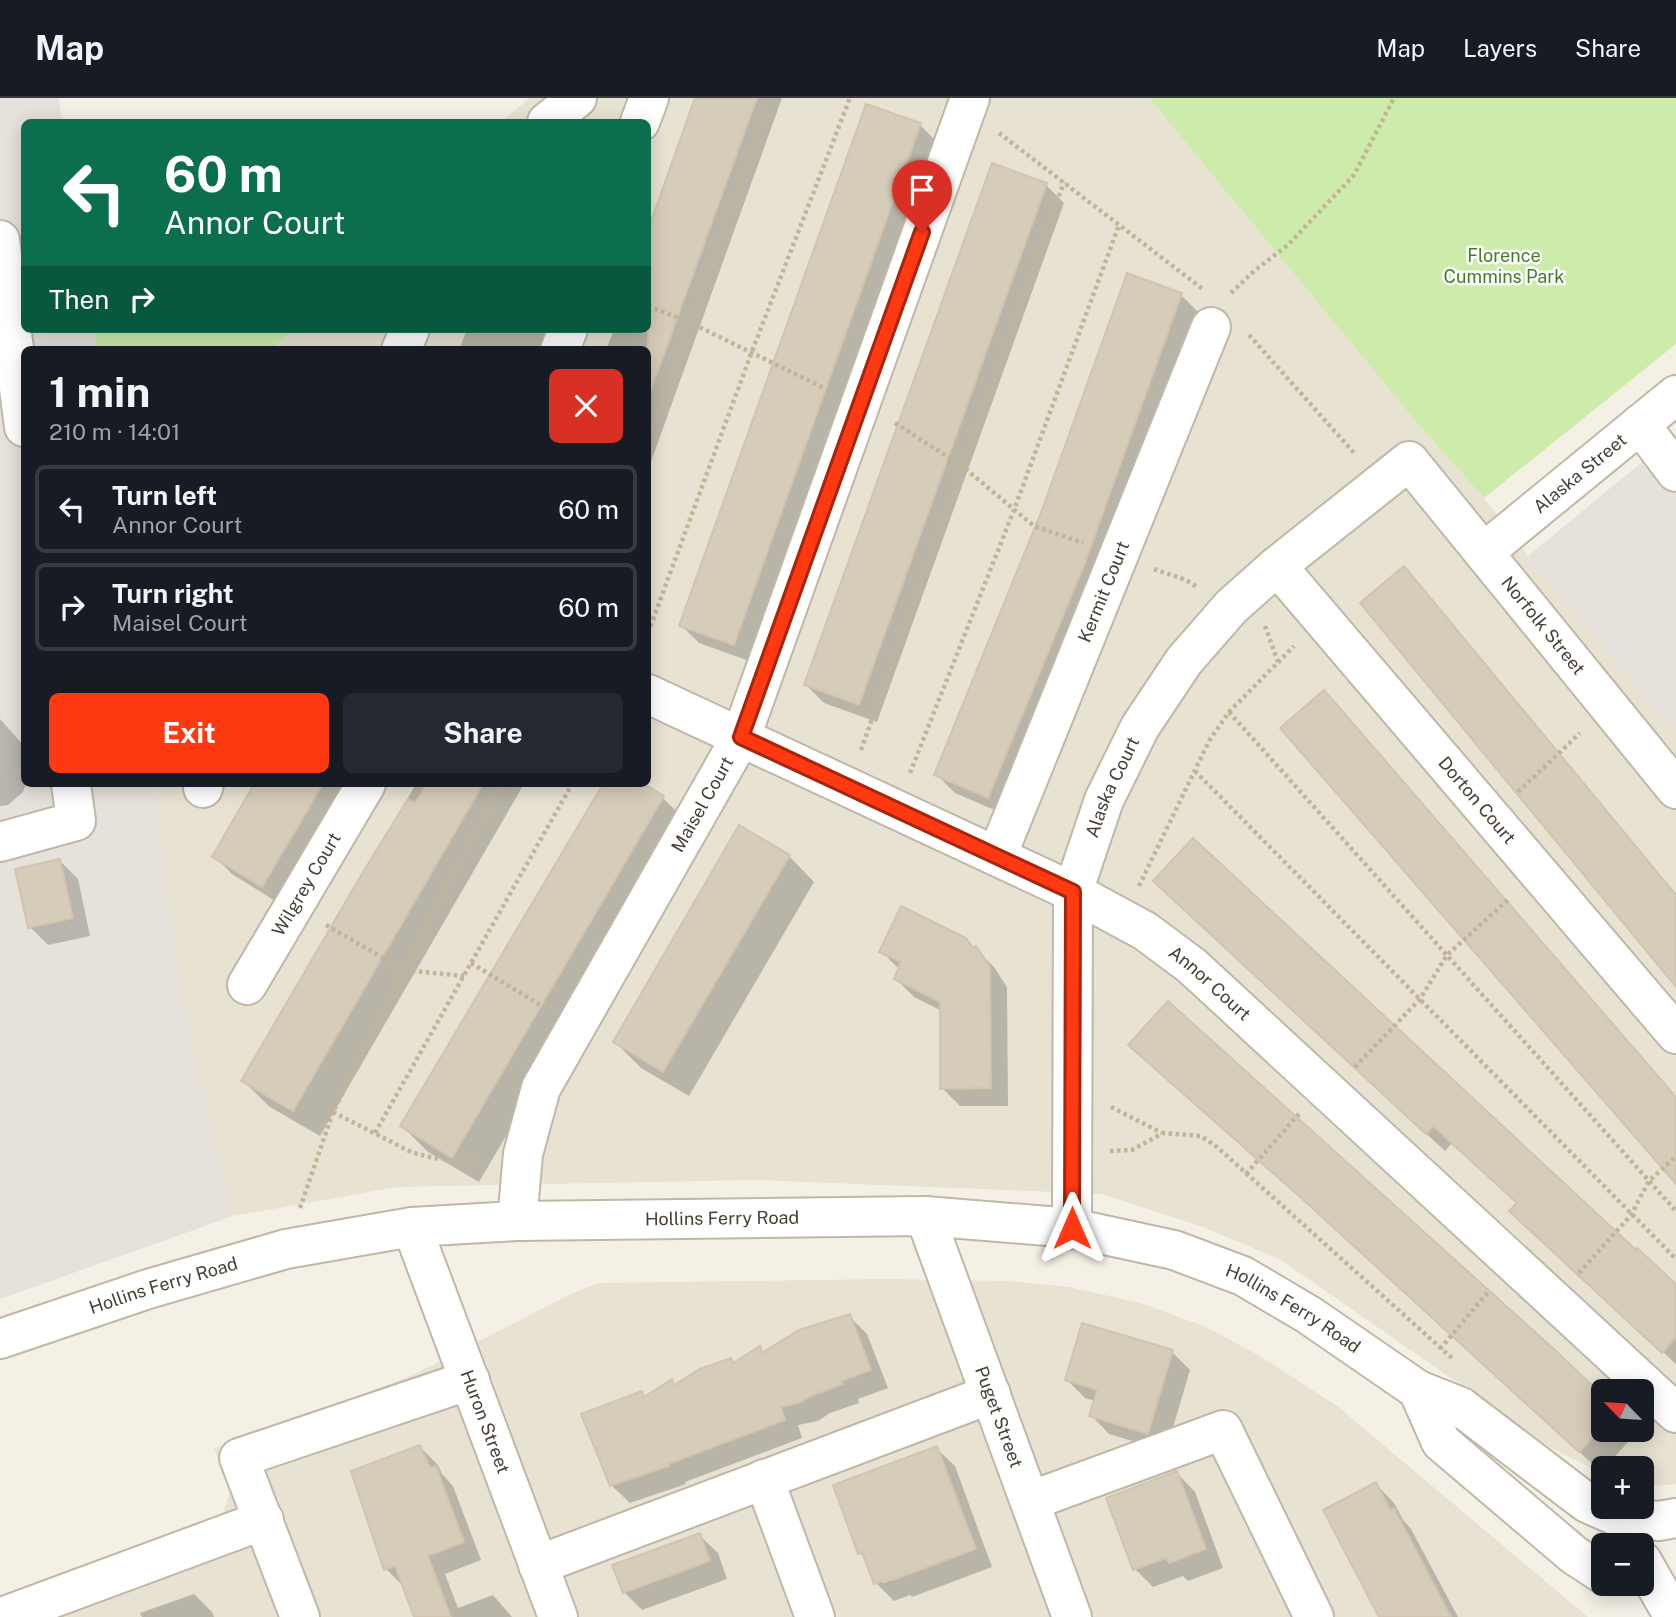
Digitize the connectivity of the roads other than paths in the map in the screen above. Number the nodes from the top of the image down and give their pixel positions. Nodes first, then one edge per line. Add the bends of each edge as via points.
1 (577, 98) edge
2 (649, 98) edge
3 (968, 103) edge
4 (551, 119) edge
5 (641, 119) edge
6 (0, 240) edge
7 (1227, 321) road end
8 (1676, 395) edge
9 (21, 404) edge
10 (1640, 424) junction
11 (1395, 472) joint
12 (1676, 472) edge
13 (1483, 552) junction
14 (1277, 566) junction
15 (651, 695) edge
16 (741, 737) junction
17 (71, 787) edge
18 (364, 787) edge
19 (1676, 789) edge
20 (0, 842) edge
21 (997, 856) junction
22 (1073, 892) junction
23 (247, 985) dead end
24 (1676, 1034) edge
25 (925, 1216) junction
26 (517, 1221) junction
27 (412, 1227) junction
28 (1072, 1228) junction
29 (0, 1339) edge
30 (470, 1380) junction
31 (1418, 1390) junction
32 (991, 1394) junction
33 (1676, 1413) edge
34 (764, 1479) junction
35 (1030, 1501) junction
36 (264, 1520) junction
37 (1641, 1525) edge
38 (538, 1565) junction
39 (1591, 1566) edge
40 (43, 1610) edge
41 (2, 1617) edge
42 (300, 1617) edge
43 (558, 1617) edge
44 (815, 1617) edge
45 (1072, 1617) edge
46 (1314, 1617) edge

1 - 4 street
2 - 5 street
3 - 16 street, Maisel Court
6 - 9 street
7 - 21 street, Kermit Court via 1119,556
8 - 10 street, Alaska Street
10 - 12 street
10 - 13 street, Alaska Street
11 - 13 street, Norfolk Street
11 - 14 street, Alaska Court
13 - 19 street, Norfolk Street
14 - 22 street, Alaska Court via 1231,607 1185,661 1140,727 1104,800
14 - 24 street, Dorton Court
15 - 16 street, Annor Court
16 - 21 street, Annor Court
16 - 26 street, Maisel Court via 541,1088 530,1122
17 - 20 street via 76,821
18 - 23 street, Wilgrey Court
21 - 22 street, Annor Court
22 - 28 street, Alaska Court
22 - 33 street, Annor Court via 1145,931 1192,966
25 - 26 street, Hollins Ferry Road
25 - 28 street, Hollins Ferry Road
25 - 32 street, Puget Street
26 - 27 street, Hollins Ferry Road
27 - 29 street, Hollins Ferry Road via 286,1249
27 - 30 street, Huron Street
28 - 31 street, Hollins Ferry Road via 1174,1250 1244,1276
30 - 36 street via 239,1458
30 - 38 street, Huron Street
31 - 37 street, Hollins Ferry Road via 1461,1407 1581,1499
31 - 39 street via 1441,1442
32 - 34 street
32 - 35 street, Puget Street
34 - 38 street
34 - 44 street
35 - 45 street, Puget Street
35 - 46 street via 1223,1430
36 - 40 street
36 - 42 street
38 - 43 street, Huron Street
40 - 41 street

